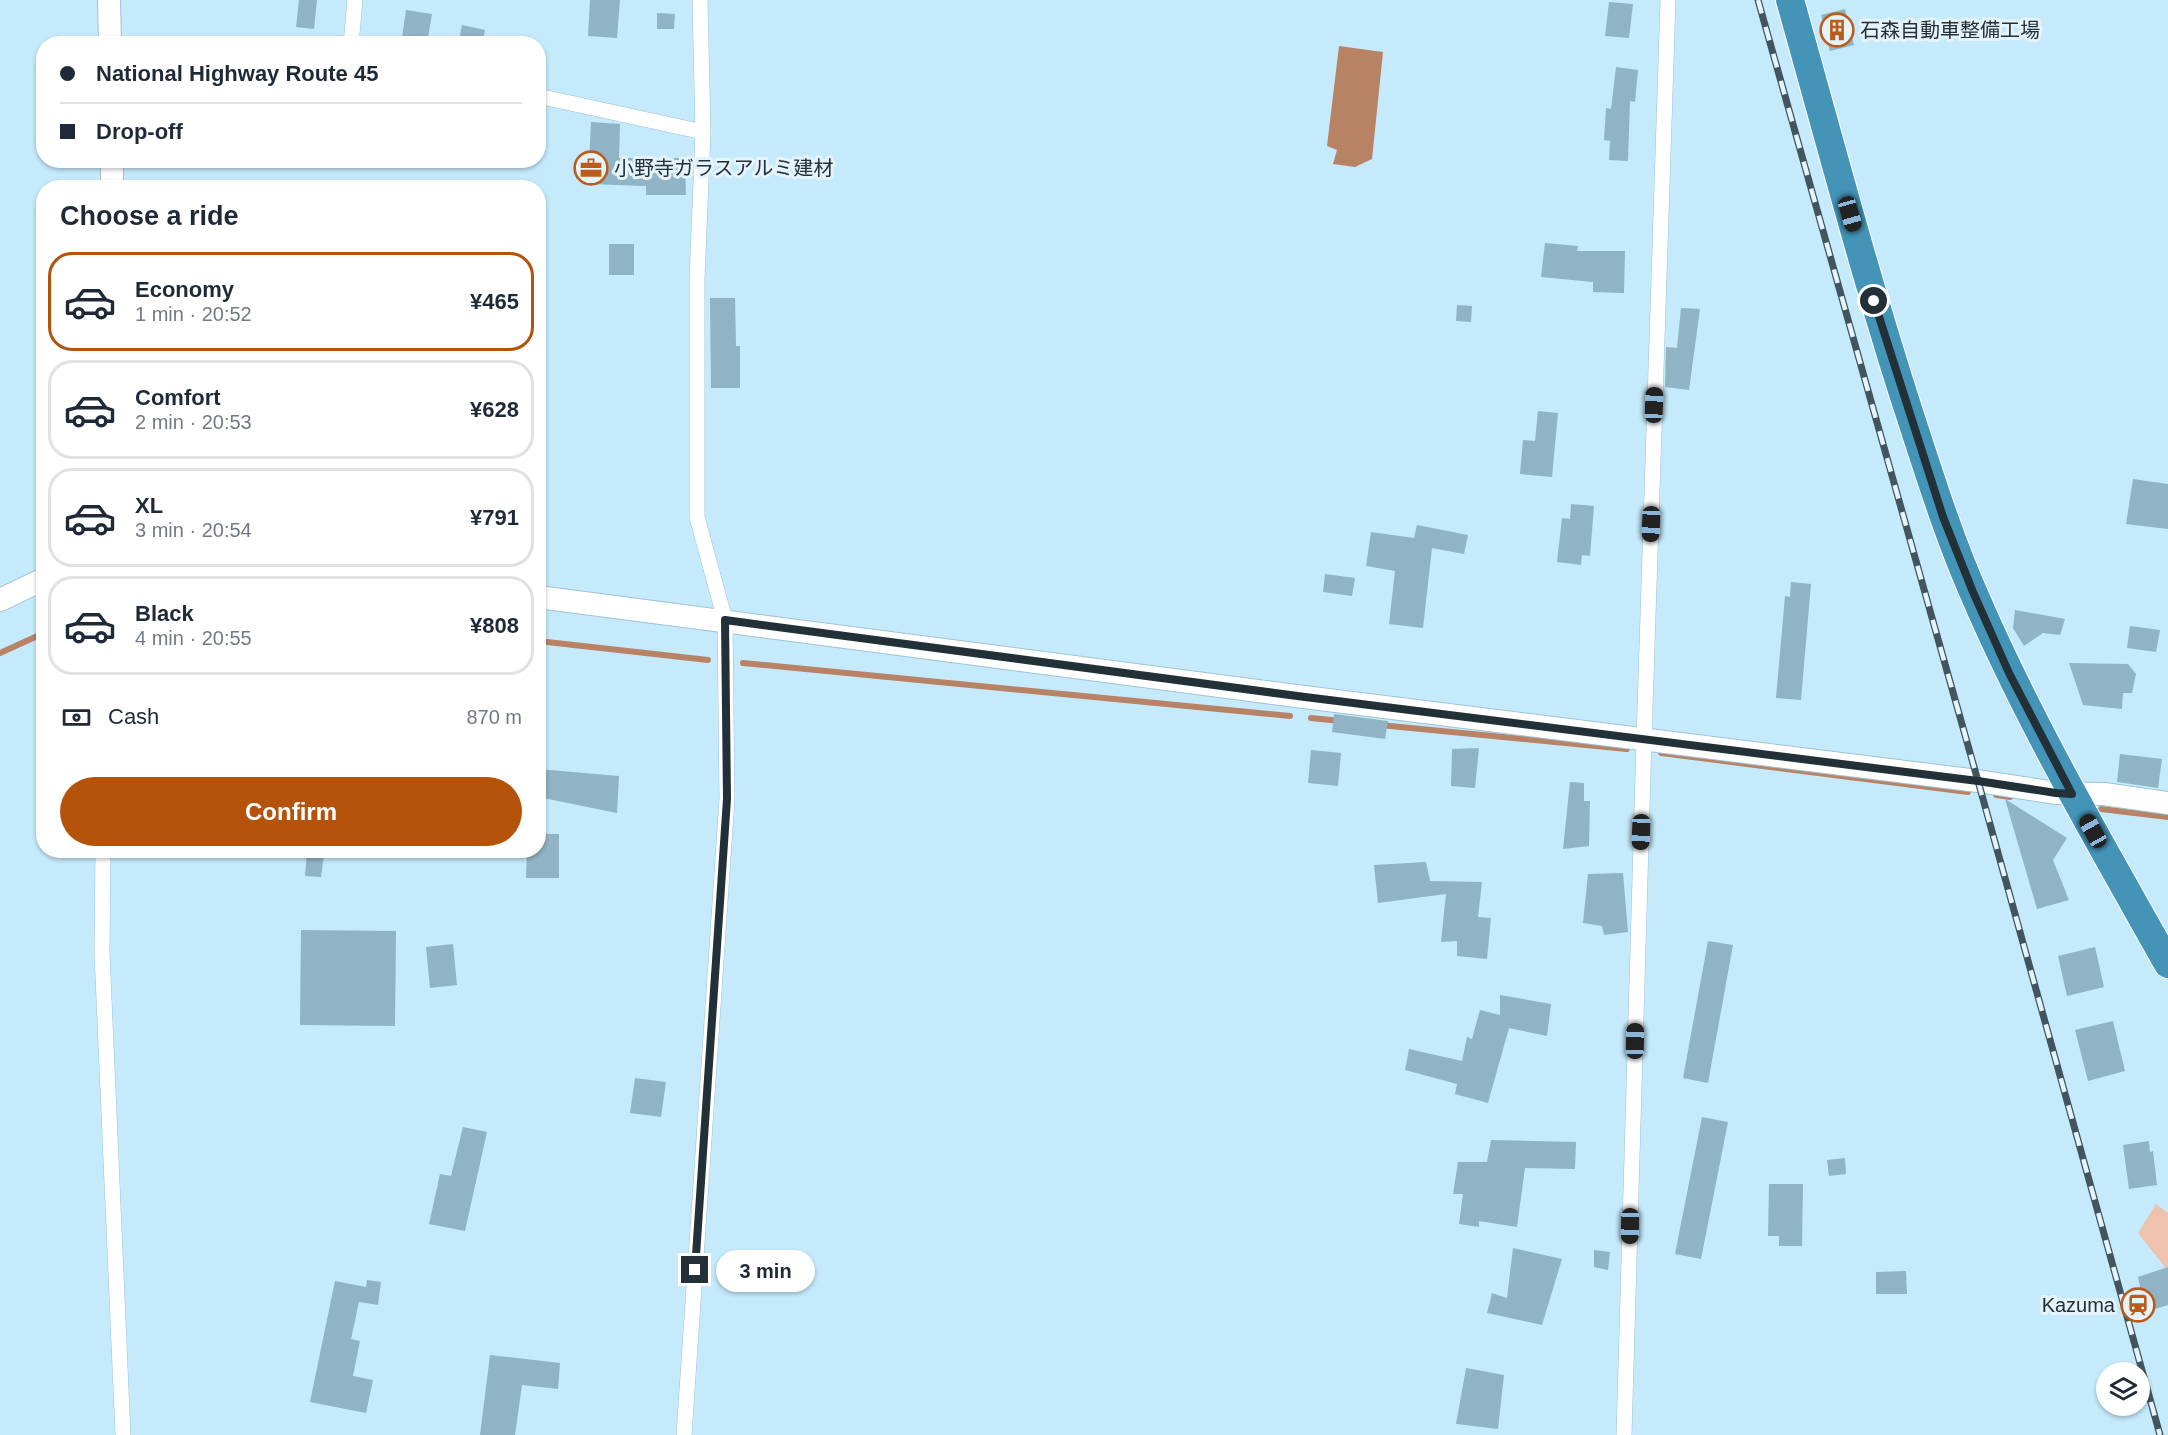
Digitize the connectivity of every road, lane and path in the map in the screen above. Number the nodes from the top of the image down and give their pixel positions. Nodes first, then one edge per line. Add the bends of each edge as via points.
1 (110, 0) edge
2 (355, 0) edge
3 (700, 0) edge
4 (1668, 0) edge
5 (1790, 0) edge
6 (110, 36) edge
7 (352, 36) edge
8 (546, 98) edge
9 (703, 132) junction
10 (36, 583) edge
11 (546, 598) edge
12 (0, 600) edge
13 (725, 620) junction
14 (1644, 739) junction
15 (2072, 794) junction
16 (2168, 803) edge
17 (103, 858) edge
18 (2168, 964) edge
19 (123, 1435) edge
20 (684, 1435) edge
21 (1624, 1435) edge

1 - 6 street
2 - 7 street
3 - 9 street
4 - 14 street
5 - 15 highway via 1880,322 1943,517 2009,673
8 - 9 street
9 - 13 street via 697,279 697,517
10 - 12 street
11 - 13 street
13 - 14 street
13 - 20 street via 727,799
14 - 15 street
14 - 21 street
15 - 16 street
15 - 18 highway
17 - 19 street via 102,953

